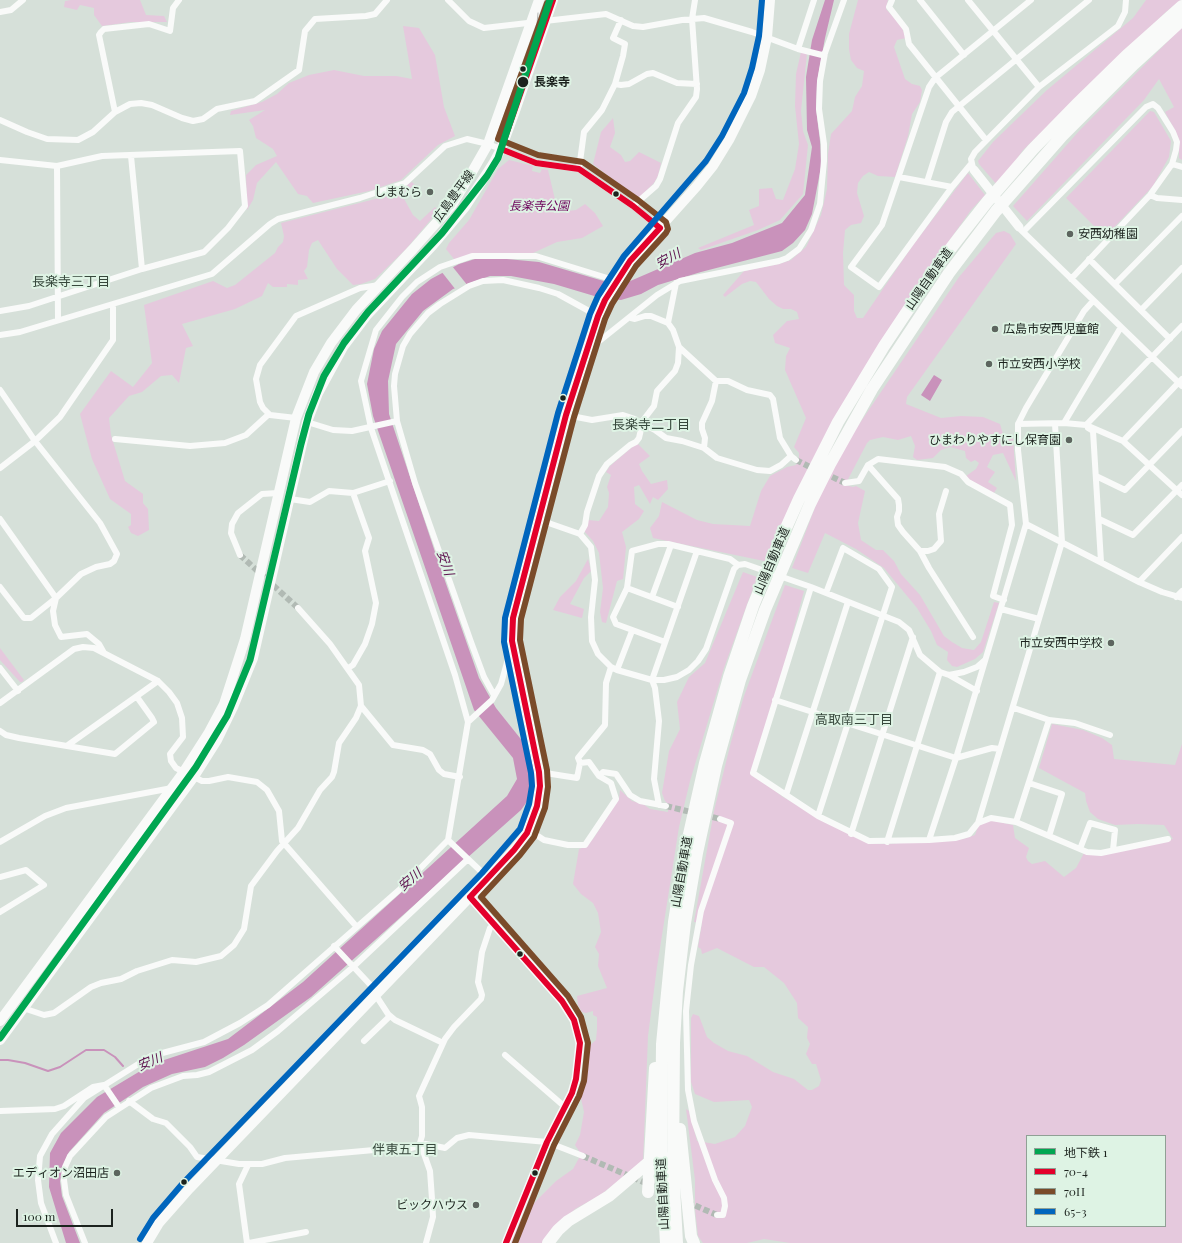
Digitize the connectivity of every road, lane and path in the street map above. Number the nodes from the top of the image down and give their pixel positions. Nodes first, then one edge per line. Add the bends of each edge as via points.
1 (23, 0) edge
2 (179, 0) edge
3 (387, 0) edge
4 (448, 0) edge
5 (539, 0) edge
6 (553, 0) edge
7 (695, 0) edge
8 (770, 0) edge
9 (814, 0) edge
10 (844, 0) edge
11 (892, 0) edge
12 (920, 0) edge
13 (1031, 0) edge
14 (1089, 0) edge
15 (1126, 0) edge
16 (971, 1) edge
17 (1182, 6) edge
18 (0, 12) edge
19 (692, 19) junction
20 (621, 20) junction
21 (1182, 20) edge
22 (546, 21) junction
23 (531, 22) junction
24 (993, 31) junction
25 (767, 37) junction
26 (799, 50) junction
27 (823, 54) junction
28 (964, 55) junction
29 (1016, 59) junction
30 (935, 78) junction
31 (615, 84) junction
32 (697, 84) junction
33 (1039, 87) junction
34 (958, 106) junction
35 (115, 112) junction
36 (0, 120) edge
37 (986, 140) junction
38 (488, 144) junction
39 (501, 149) junction
40 (131, 156) junction
41 (0, 160) edge
42 (1172, 164) junction
43 (57, 166) junction
44 (1182, 166) edge
45 (973, 167) junction
46 (580, 169) junction
47 (899, 177) junction
48 (926, 182) junction
49 (952, 187) junction
50 (1150, 195) junction
51 (1182, 200) edge
52 (634, 206) junction
53 (1182, 216) edge
54 (660, 228) junction
55 (1021, 229) junction
56 (1089, 259) junction
57 (1182, 268) edge
58 (142, 269) junction
59 (1071, 279) junction
60 (617, 281) junction
61 (676, 283) junction
62 (381, 284) junction
63 (1115, 284) junction
64 (58, 297) junction
65 (1093, 301) junction
66 (113, 304) junction
67 (1141, 310) junction
68 (0, 311) edge
69 (598, 316) junction
70 (631, 318) junction
71 (58, 320) junction
72 (668, 322) junction
73 (1182, 326) edge
74 (1121, 327) junction
75 (0, 335) edge
76 (1170, 339) junction
77 (679, 347) junction
78 (587, 351) junction
79 (1152, 358) junction
80 (716, 381) junction
81 (1181, 383) edge
82 (0, 390) edge
83 (269, 414) junction
84 (566, 415) junction
85 (296, 418) junction
86 (307, 422) junction
87 (395, 422) junction
88 (641, 423) junction
89 (1064, 423) junction
90 (1018, 424) junction
91 (1055, 424) junction
92 (1086, 425) junction
93 (371, 428) junction
94 (1182, 431) edge
95 (115, 439) dead end
96 (35, 441) junction
97 (1123, 441) junction
98 (704, 448) junction
99 (791, 456) junction
100 (796, 460) tunnel mouth
101 (868, 464) junction
102 (1150, 464) junction
103 (0, 468) edge
104 (1096, 476) junction
105 (390, 481) junction
106 (845, 483) dead end
107 (1182, 485) edge
108 (946, 491) dead end
109 (1180, 492) edge
110 (278, 493) junction
111 (353, 493) junction
112 (290, 499) junction
113 (0, 519) edge
114 (1099, 519) junction
115 (540, 520) junction
116 (1026, 524) junction
117 (580, 534) junction
118 (1182, 537) edge
119 (1062, 542) junction
120 (671, 545) junction
121 (920, 551) junction
122 (698, 552) junction
123 (240, 555) tunnel mouth
124 (1101, 562) junction
125 (738, 565) junction
126 (1139, 582) junction
127 (811, 586) junction
128 (0, 587) edge
129 (627, 588) junction
130 (1182, 591) edge
131 (826, 593) junction
132 (652, 597) junction
133 (56, 598) junction
134 (1179, 598) edge
135 (1004, 600) junction
136 (848, 602) junction
137 (678, 607) junction
138 (298, 608) tunnel mouth
139 (1001, 608) junction
140 (882, 616) junction
141 (1039, 619) junction
142 (632, 631) junction
143 (913, 637) junction
144 (973, 637) dead end
145 (512, 641) junction
146 (665, 642) junction
147 (105, 654) junction
148 (984, 660) junction
149 (611, 667) junction
150 (0, 668) edge
151 (348, 668) junction
152 (617, 670) junction
153 (940, 672) junction
154 (949, 675) junction
155 (652, 680) junction
156 (158, 681) junction
157 (18, 691) junction
158 (977, 691) junction
159 (137, 697) junction
160 (493, 697) junction
161 (775, 700) junction
162 (0, 703) edge
163 (361, 706) junction
164 (1014, 708) junction
165 (813, 712) junction
166 (1049, 720) junction
167 (468, 722) junction
168 (848, 723) junction
169 (0, 731) edge
170 (883, 734) junction
171 (1110, 735) dead end
172 (68, 746) junction
173 (917, 746) junction
174 (1000, 749) junction
175 (956, 758) junction
176 (580, 763) junction
177 (539, 772) junction
178 (183, 773) junction
179 (598, 776) junction
180 (460, 777) junction
181 (194, 778) junction
182 (1029, 782) junction
183 (172, 788) junction
184 (786, 795) junction
185 (818, 816) junction
186 (720, 819) tunnel mouth
187 (978, 822) junction
188 (1016, 822) junction
189 (851, 834) junction
190 (1049, 836) junction
191 (1168, 839) dead end
192 (929, 840) junction
193 (449, 841) junction
194 (0, 842) edge
195 (887, 842) junction
196 (284, 843) junction
197 (1080, 849) junction
198 (514, 850) junction
199 (1113, 850) junction
200 (467, 859) junction
201 (0, 877) edge
202 (488, 878) junction
203 (470, 897) junction
204 (0, 912) edge
205 (494, 924) junction
206 (356, 926) junction
207 (335, 947) junction
208 (352, 965) junction
209 (672, 990) junction
210 (376, 993) junction
211 (23, 1008) junction
212 (390, 1016) junction
213 (0, 1021) edge
214 (0, 1040) edge
215 (364, 1040) dead end
216 (443, 1044) junction
217 (505, 1055) dead end
218 (105, 1085) junction
219 (129, 1101) junction
220 (119, 1105) junction
221 (565, 1106) junction
222 (0, 1111) edge
223 (547, 1142) junction
224 (419, 1146) junction
225 (584, 1156) tunnel mouth
226 (215, 1160) junction
227 (649, 1162) junction
228 (248, 1165) junction
229 (649, 1178) junction
230 (648, 1192) dead end
231 (717, 1215) dead end
232 (306, 1232) dead end
233 (56, 1243) edge
234 (85, 1243) edge
235 (147, 1243) edge
236 (248, 1243) edge
237 (426, 1243) edge
238 (506, 1243) edge
239 (550, 1243) edge
240 (666, 1243) edge
241 (677, 1243) edge
242 (694, 1243) edge

1 - 18 street via 11,10
2 - 35 street via 173,8 170,31 149,24 104,29 100,32
3 - 35 street via 376,14 315,19 305,31 299,70 255,101 216,109 203,119 193,121 141,103 130,104
4 - 23 street via 469,22 484,28
5 - 23 main road, 広島豊平線
6 - 22 main road, 広島豊平線
7 - 19 street
8 - 25 main road
9 - 26 street
10 - 27 street
11 - 30 street via 889,7 906,28 909,44
12 - 28 street
13 - 24 street
14 - 29 street
15 - 33 street via 1126,12 1118,26
16 - 24 street
17 - 209 highway, 山陽自動車道 via 1077,104 987,202 938,265 884,346 838,422 777,548 753,606 729,676 705,763 685,852 674,922
19 - 20 street via 643,27 633,26
19 - 25 street via 714,20
19 - 32 street
20 - 22 street via 606,14
20 - 31 street via 613,38 626,44
21 - 209 highway, 山陽自動車道 via 1067,131 975,237 923,310 830,464 810,504 765,610 740,680 716,766 696,853
22 - 23 street
22 - 39 main road, 広島豊平線
23 - 38 main road, 広島豊平線
24 - 28 street
24 - 29 street
25 - 26 street
25 - 54 main road via 751,96 729,140 713,166
26 - 27 street
27 - 61 street via 819,109 824,144 823,183 820,204 811,230 800,249 779,261 696,276
28 - 30 street
29 - 33 street
29 - 34 street
30 - 34 street
30 - 47 street via 929,87
31 - 32 street via 629,84 647,74 677,83
31 - 46 street via 602,110 584,132
32 - 52 street via 696,97 678,124 660,179
33 - 37 street
34 - 37 street
34 - 48 street via 946,122
35 - 36 street via 93,132 78,140 47,139
37 - 45 street via 971,159
38 - 39 street
38 - 62 main road, 広島豊平線 via 452,204
38 - 66 street via 467,138 445,146 405,183 360,198 278,219 212,274
39 - 46 street via 536,162
39 - 86 main road, 広島豊平線 via 465,207 367,315 343,347 320,388
40 - 43 street via 102,156
40 - 58 street
40 - 58 street via 240,151 241,158 245,206 228,228 204,252
41 - 43 street
42 - 44 street
42 - 50 street
42 - 55 street via 1177,142 1158,108 1152,104
43 - 64 street
45 - 49 street
45 - 55 street
46 - 52 street
47 - 48 street
47 - 49 street via 882,225 851,267 880,287
48 - 49 street
50 - 51 street
50 - 56 street
52 - 54 street
53 - 63 street
54 - 60 main road via 630,261
55 - 59 street
56 - 59 street
56 - 63 street
57 - 67 street
58 - 64 street
59 - 65 street
60 - 69 main road
60 - 93 street via 536,256 472,256 440,267 417,282 376,330 361,380
61 - 70 street via 656,295
61 - 72 street
62 - 83 street via 360,288 327,301 290,321 260,365 256,379 260,402
62 - 85 main road, 広島豊平線 via 356,310 331,343 314,372
63 - 67 street
64 - 68 street
64 - 71 street
65 - 74 street
65 - 90 street via 1084,311
66 - 71 street
66 - 96 street via 112,340 60,417
67 - 76 street
69 - 78 main road
69 - 87 street via 558,294 539,288 493,279 468,286 428,313 402,346 394,386
70 - 72 street via 651,316
70 - 78 street
71 - 75 street via 20,332
72 - 77 street
73 - 76 street
74 - 79 street
74 - 89 street
76 - 79 street
77 - 80 street
77 - 88 street via 675,371 658,391 654,406
78 - 84 main road
79 - 81 street
79 - 92 street
80 - 98 street via 712,402 702,423
80 - 99 street via 728,381 747,390 770,395 773,399 780,438
81 - 97 street
82 - 96 street
83 - 85 street
83 - 95 street via 246,435 225,443 190,446
84 - 88 street via 592,420 623,415
84 - 115 main road
85 - 110 main road, 広島豊平線
86 - 93 street via 333,430
86 - 112 main road, 広島豊平線
87 - 93 street
87 - 160 street
88 - 98 street via 666,438
88 - 117 street via 639,438 607,464 599,476
89 - 91 street
89 - 92 street
90 - 91 street
90 - 116 street via 1018,450
91 - 119 street
92 - 97 street
92 - 104 street via 1093,431
93 - 105 street
94 - 102 street
96 - 103 street
96 - 133 street via 100,522 117,554 110,564 81,574
97 - 102 street
98 - 99 street via 717,458 763,472 781,465
99 - 100 street
101 - 106 street via 861,479
101 - 121 street via 898,499 898,525
101 - 135 street via 878,459 945,467 961,474 968,482 1010,505 1012,526 993,596
102 - 104 street via 1125,490
102 - 109 street
104 - 114 street
105 - 111 street
105 - 167 street via 455,675
107 - 109 street
108 - 121 street via 939,514 941,541 934,549
109 - 114 street via 1133,535
110 - 123 street via 262,494 238,513 232,524 231,533
110 - 178 main road, 広島豊平線 via 245,639 224,704
111 - 112 street via 329,491 310,502
111 - 151 street via 370,538 365,551 376,603 365,644 353,665
112 - 181 main road, 広島豊平線 via 253,658 234,708
113 - 133 street
114 - 124 street
115 - 117 street
115 - 145 main road via 513,618
116 - 119 street
116 - 135 street
117 - 149 street via 591,546 595,565 595,593 590,628 592,641 598,654
118 - 126 street
119 - 124 street
119 - 141 street
120 - 122 street
120 - 129 street via 658,544 632,551
120 - 132 street
121 - 144 street
122 - 125 street via 730,559
122 - 137 street
124 - 126 street
125 - 127 street via 751,566
125 - 155 street via 732,574 706,649 698,661 677,677
126 - 134 street
127 - 131 street
127 - 161 street
128 - 133 street via 24,618 31,618
129 - 132 street
129 - 142 street via 612,617 616,624
130 - 134 street
131 - 136 street
131 - 140 street via 843,548 879,569 892,587
132 - 137 street
133 - 147 street via 53,611 61,637 88,634
135 - 139 street
136 - 140 street
136 - 165 street
137 - 146 street
138 - 151 street
139 - 141 street
139 - 148 street
140 - 143 street via 899,622
140 - 168 street
141 - 164 street
142 - 146 street
142 - 152 street
143 - 153 street via 920,655
143 - 170 street
145 - 160 street via 501,684
145 - 177 main road
146 - 155 street
147 - 156 street
147 - 157 street via 94,648 74,649
148 - 154 street via 977,667
148 - 158 street
149 - 152 street
149 - 176 street via 606,683 605,725 578,758
150 - 157 street
151 - 163 street via 359,685
152 - 155 street
153 - 154 street
153 - 173 street
154 - 158 street
155 - 179 street via 659,721 654,779 662,805 640,801 630,795 616,774 603,772
156 - 159 street
156 - 178 street via 177,703 182,718 183,737 170,754 171,761
157 - 162 street
158 - 175 street
159 - 172 street
159 - 172 street via 154,722 115,754
160 - 167 street
161 - 165 street
161 - 184 street via 753,773
163 - 180 street via 394,745 423,750 430,754 444,774
163 - 196 street via 339,743 332,778 320,790 298,828
164 - 166 street
164 - 174 street
165 - 168 street
165 - 184 street
166 - 171 street via 1076,723
166 - 182 street
167 - 180 street
168 - 170 street
168 - 185 street
169 - 172 street via 6,735
170 - 173 street
170 - 189 street
173 - 175 street
173 - 195 street
174 - 175 street via 992,748
174 - 187 street
175 - 192 street
176 - 177 street via 578,778
176 - 179 street via 590,762
177 - 198 main road via 537,806 527,833
178 - 181 street
178 - 183 main road, 広島豊平線
179 - 198 street via 611,783 616,799 585,845 568,845 544,840 538,836 532,837 523,849 517,852
180 - 193 street
181 - 183 street
181 - 196 street via 209,781 228,776 257,782 267,790 279,811
181 - 211 main road, 広島豊平線
182 - 188 street
182 - 190 street via 1062,794
183 - 194 street via 66,808 45,816
183 - 213 main road, 広島豊平線
184 - 185 street
185 - 189 street
186 - 231 street via 731,823 701,911 686,1011 688,1090 694,1121 724,1198 723,1215
187 - 188 street via 991,818
187 - 192 street via 969,834
188 - 190 street
189 - 195 street via 869,841
190 - 197 street
191 - 199 street
192 - 195 street
193 - 200 street
193 - 206 street via 399,890
196 - 206 street
196 - 211 street via 251,886 244,929 234,945 221,956 196,962 172,960 151,966 121,979 91,987 54,1013 44,1015
197 - 199 street via 1101,853
197 - 199 street via 1090,823 1115,830
198 - 202 main road
200 - 202 street
200 - 208 street
201 - 204 street via 26,870 44,885
202 - 203 main road
203 - 205 street
203 - 210 main road
205 - 216 street via 490,928 482,952 478,982 481,999 454,1027
205 - 221 street via 552,988 574,1020 580,1043 578,1064 574,1086
206 - 207 street
207 - 208 street
207 - 218 street via 268,1005 240,1024 204,1042 151,1056
208 - 210 street
208 - 219 street via 278,1031 252,1050 209,1072 183,1076 151,1088
209 - 227 highway via 656,1055
209 - 240 highway, 山陽自動車道 via 662,1044 661,1143
209 - 241 highway, 山陽自動車道 via 673,1169
209 - 242 highway via 680,1131 691,1236
210 - 212 street
210 - 226 main road
211 - 214 main road, 広島豊平線
212 - 215 street
212 - 216 street
216 - 224 street via 419,1096 422,1107 422,1136
217 - 221 street
218 - 220 street
218 - 222 street via 93,1087 55,1109
218 - 233 street via 84,1098 52,1134 40,1156 38,1180 41,1203
219 - 220 street
219 - 226 street via 153,1119 166,1123 197,1157
220 - 234 street via 75,1150 65,1168 66,1195
221 - 223 street
223 - 224 street via 469,1135 457,1138 445,1148 426,1144
223 - 225 street
223 - 238 street
224 - 228 street via 403,1150 285,1158
224 - 237 street via 430,1170 433,1217
226 - 228 street
226 - 235 main road via 172,1206
227 - 229 highway
227 - 239 highway via 609,1196 568,1221 558,1230
228 - 236 street via 239,1184
229 - 230 highway
229 - 239 highway via 637,1176 612,1196 570,1222
232 - 236 street

